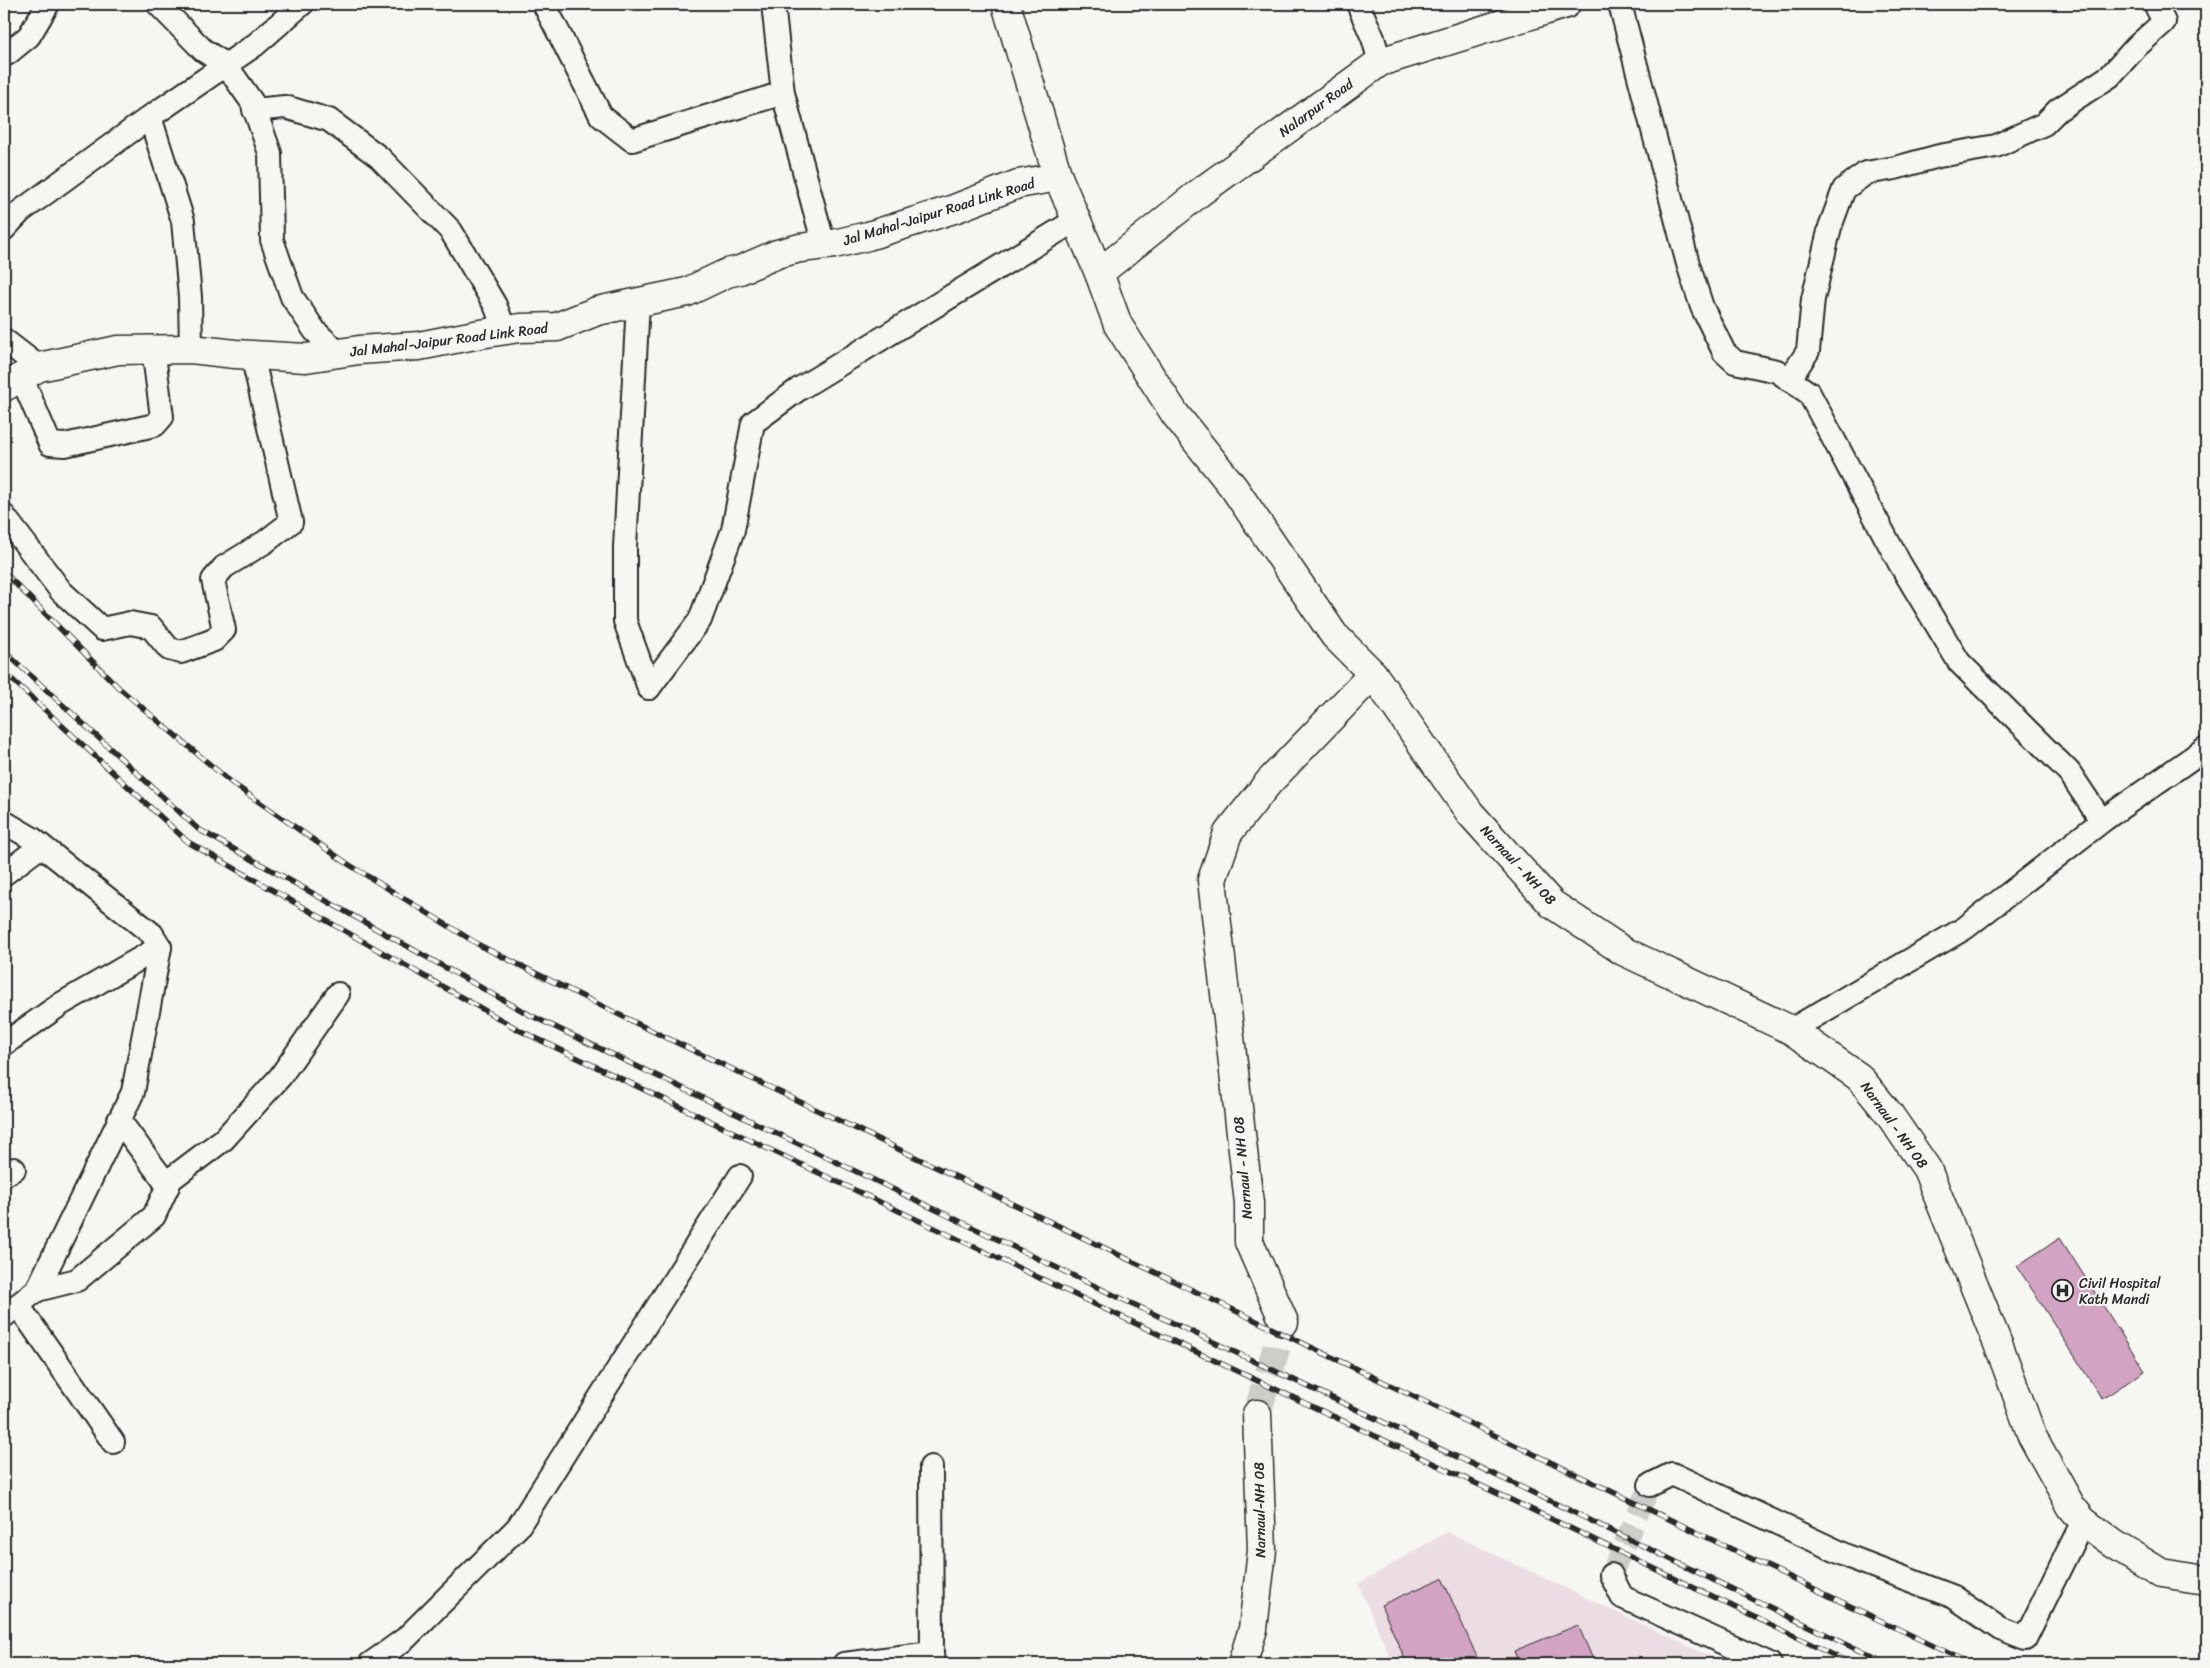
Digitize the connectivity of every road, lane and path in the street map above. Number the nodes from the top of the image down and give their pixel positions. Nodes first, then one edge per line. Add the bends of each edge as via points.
1 (48, 4) edge
2 (158, 4) edge
3 (302, 4) edge
4 (544, 4) edge
5 (773, 4) edge
6 (1006, 4) edge
7 (1358, 4) edge
8 (1566, 4) edge
9 (1620, 4) edge
10 (2155, 4) edge
11 (7, 54) dead end
12 (1380, 62) junction
13 (226, 65) junction
14 (783, 93) junction
15 (254, 110) junction
16 (150, 117) junction
17 (1058, 177) junction
18 (1076, 220) junction
19 (4, 229) edge
20 (824, 245) junction
21 (1099, 273) junction
22 (638, 302) junction
23 (505, 330) junction
24 (4, 340) edge
25 (153, 348) junction
26 (191, 349) junction
27 (338, 354) junction
28 (252, 355) junction
29 (21, 377) edge
30 (1789, 380) junction
31 (4, 516) edge
32 (1373, 674) junction
33 (2206, 748) edge
34 (2106, 818) junction
35 (4, 822) edge
36 (41, 846) junction
37 (4, 874) edge
38 (160, 947) junction
39 (338, 994) dead end
40 (1791, 1030) junction
41 (4, 1044) edge
42 (119, 1120) junction
43 (740, 1176) dead end
44 (168, 1186) junction
45 (37, 1290) junction
46 (11, 1310) edge
47 (1284, 1322) tunnel mouth
48 (1257, 1414) tunnel mouth
49 (113, 1442) dead end
50 (930, 1467) dead end
51 (1650, 1485) tunnel mouth
52 (2083, 1522) junction
53 (1611, 1575) dead end
54 (2206, 1580) edge
55 (932, 1659) edge
56 (370, 1664) edge
57 (844, 1664) edge
58 (1242, 1664) edge
59 (1770, 1664) edge

1 - 11 street via 29,36
2 - 13 street via 203,50
3 - 13 street
4 - 14 street via 601,116 632,140
5 - 14 street
6 - 17 main road
7 - 12 street
8 - 12 main road, Nalarpur Road
9 - 30 street via 1702,307 1724,352 1735,362 1777,371
10 - 30 street via 2164,22 2110,76 2058,110 2044,124 1996,146 1866,173 1844,189 1830,226 1813,299 1808,351
12 - 21 main road, Nalarpur Road via 1199,194
13 - 15 street via 252,102
13 - 16 street
14 - 20 street
15 - 23 street via 285,107 329,120 379,157 450,231 495,305
15 - 27 street via 270,153 272,240 292,297 315,331
16 - 19 street via 21,211
16 - 26 street via 182,221 190,296
17 - 18 main road
17 - 20 main road, Jal Mahal-Jaipur Road Link Road via 1018,184 954,209 868,236
18 - 21 main road
18 - 22 street via 799,389 753,423 733,530 700,620 649,688 625,621 625,547
20 - 22 main road, Jal Mahal-Jaipur Road Link Road via 777,254 687,292
21 - 32 main road via 1118,325 1175,414 1234,488 1334,636
22 - 23 main road, Jal Mahal-Jaipur Road Link Road via 597,310 557,327
23 - 27 main road, Jal Mahal-Jaipur Road Link Road via 419,346
24 - 29 street
25 - 26 main road, Jal Mahal-Jaipur Road Link Road
25 - 29 main road, Jal Mahal-Jaipur Road Link Road via 118,350
25 - 29 street via 162,417 155,426 65,445 50,444
26 - 28 main road, Jal Mahal-Jaipur Road Link Road
27 - 28 main road, Jal Mahal-Jaipur Road Link Road via 306,358
28 - 31 street via 291,522 224,567 213,580 224,630 214,640 181,652 169,649 151,626 130,623 102,629 61,591
30 - 34 street via 1809,393 1900,564 1959,662 2069,772 2097,814
32 - 40 main road, Narnaul - NH 08 via 1470,813 1552,904 1623,952
32 - 47 main road, Narnaul - NH 08 via 1270,782 1228,833 1212,880 1249,1203 1248,1242
33 - 34 street
34 - 40 street via 1965,928
35 - 36 street
36 - 37 street
36 - 38 street via 152,934
38 - 41 street via 61,1004
38 - 42 street via 133,1092
39 - 44 street via 268,1091 224,1140 171,1180
40 - 52 main road, Narnaul - NH 08 via 1859,1077 1927,1169 2032,1436
42 - 44 street
42 - 45 street
43 - 56 street via 518,1527 405,1639
44 - 45 street via 154,1216 77,1280
45 - 46 street
46 - 49 street
48 - 58 main road, Narnaul-NH 08 via 1262,1550 1253,1629
50 - 55 street
51 - 52 street via 1672,1474 1852,1558 1954,1597 2000,1629 2025,1638
52 - 54 main road, Narnaul - NH 08 via 2161,1574
53 - 59 street via 1622,1597
55 - 57 street

